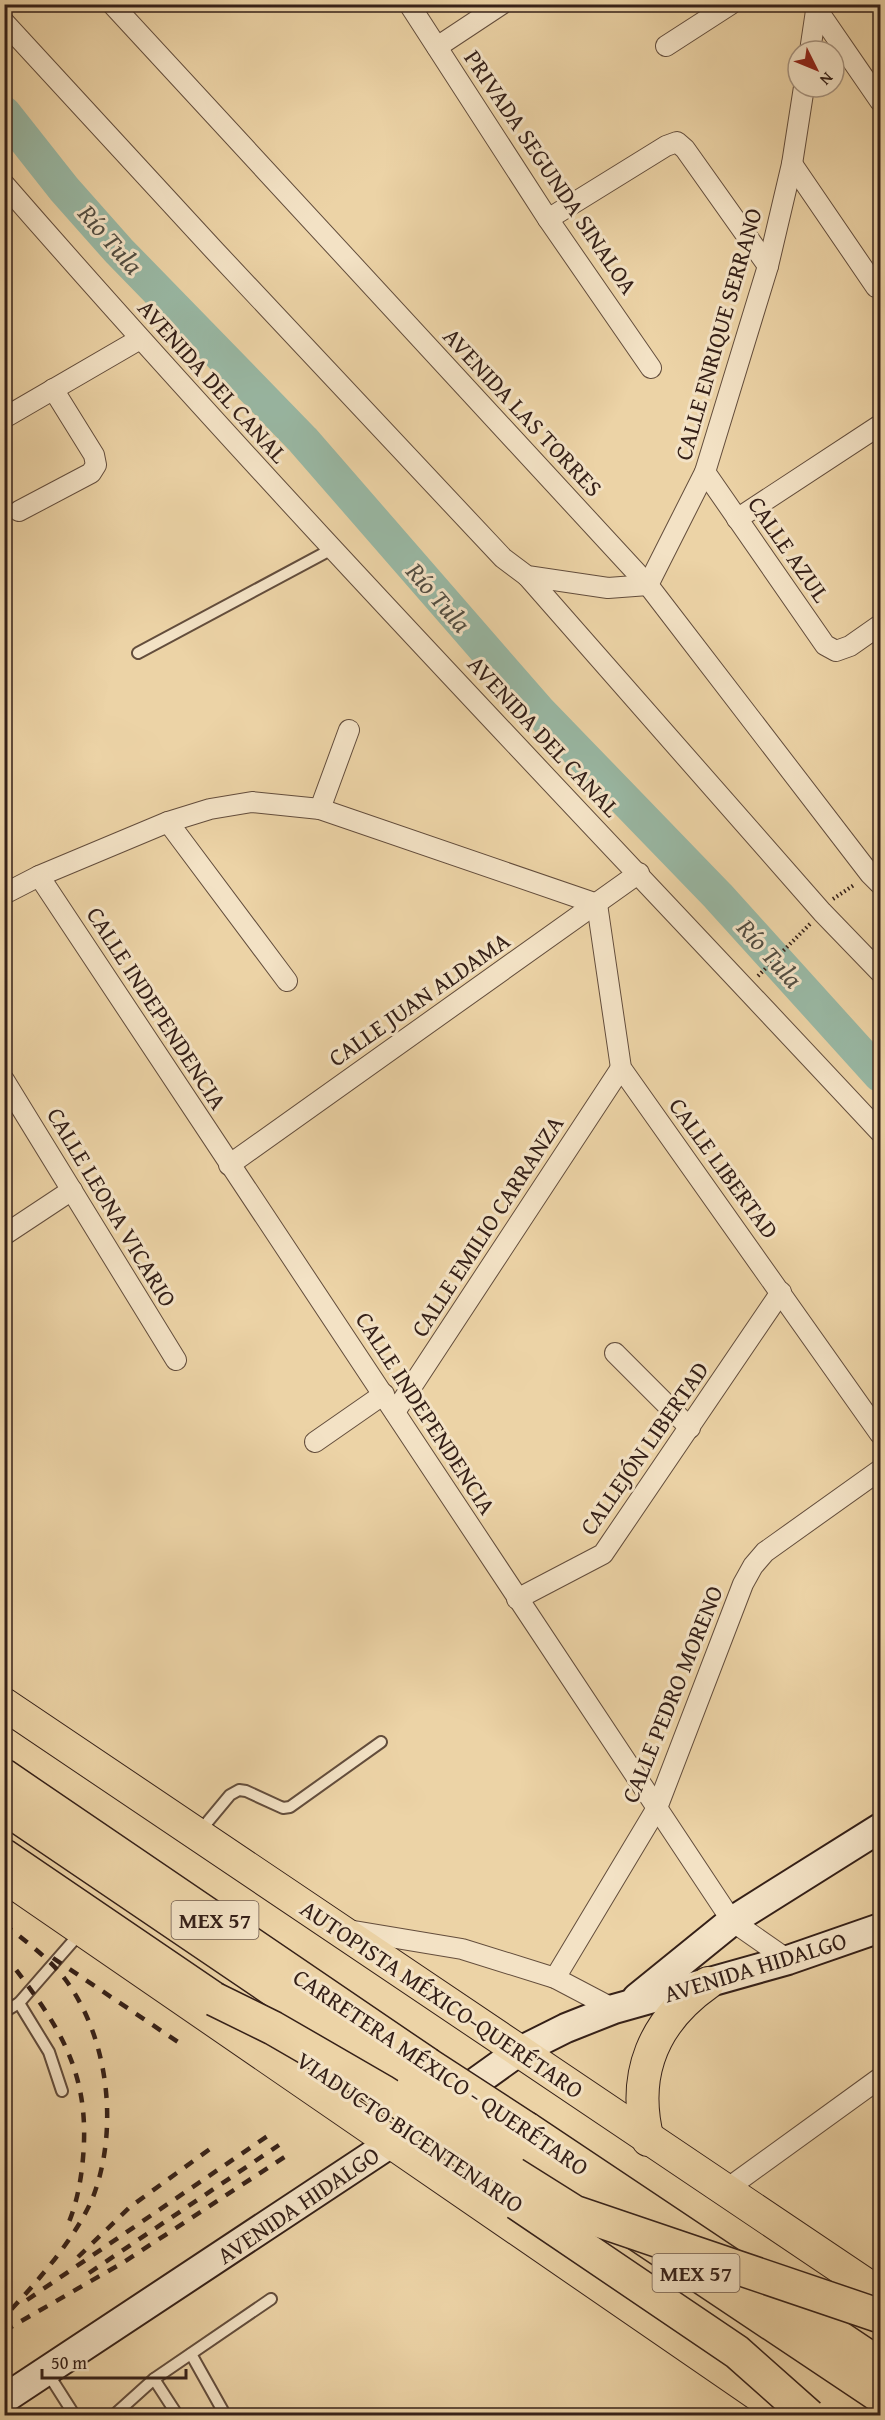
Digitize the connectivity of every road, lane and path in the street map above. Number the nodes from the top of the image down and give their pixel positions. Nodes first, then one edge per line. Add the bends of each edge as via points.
1 (112, 4) edge
2 (409, 4) edge
3 (502, 4) edge
4 (731, 4) edge
5 (816, 6) edge
6 (4, 22) edge
7 (812, 39) edge
8 (666, 46) dead end
9 (437, 47) junction
10 (802, 99) edge
11 (880, 101) edge
12 (792, 164) junction
13 (4, 184) edge
14 (548, 219) junction
15 (768, 266) junction
16 (876, 287) dead end
17 (140, 339) junction
18 (651, 368) dead end
19 (53, 389) junction
20 (4, 418) edge
21 (880, 425) edge
22 (705, 472) junction
23 (19, 511) dead end
24 (737, 519) junction
25 (332, 549) junction
26 (527, 576) junction
27 (648, 585) junction
28 (880, 625) edge
29 (138, 653) dead end
30 (349, 730) dead end
31 (320, 809) junction
32 (168, 822) junction
33 (639, 873) junction
34 (877, 875) edge
35 (39, 876) junction
36 (4, 894) edge
37 (597, 904) junction
38 (822, 912) junction
39 (880, 972) edge
40 (287, 981) dead end
41 (752, 982) dead end
42 (621, 1068) junction
43 (4, 1080) edge
44 (880, 1132) edge
45 (229, 1165) junction
46 (72, 1190) junction
47 (4, 1235) edge
48 (781, 1292) junction
49 (615, 1353) dead end
50 (176, 1360) dead end
51 (384, 1394) junction
52 (395, 1412) junction
53 (690, 1428) junction
54 (880, 1434) edge
55 (315, 1442) dead end
56 (880, 1470) edge
57 (517, 1599) junction
58 (4, 1704) edge
59 (381, 1742) dead end
60 (4, 1776) edge
61 (4, 1807) edge
62 (657, 1808) junction
63 (880, 1828) edge
64 (198, 1834) junction
65 (4, 1856) edge
66 (4, 1876) edge
67 (732, 1921) junction
68 (880, 1928) edge
69 (340, 1929) junction
70 (83, 1930) junction
71 (788, 1960) junction
72 (555, 1978) junction
73 (708, 1983) junction
74 (214, 1999) junction
75 (19, 2003) junction
76 (621, 2007) junction
77 (4, 2012) edge
78 (518, 2052) junction
79 (420, 2075) junction
80 (880, 2078) edge
81 (62, 2091) dead end
82 (518, 2139) junction
83 (648, 2140) junction
84 (391, 2143) junction
85 (724, 2191) junction
86 (875, 2292) edge
87 (271, 2299) dead end
88 (880, 2316) edge
89 (191, 2354) junction
90 (880, 2365) edge
91 (46, 2372) junction
92 (154, 2379) junction
93 (880, 2396) edge
94 (4, 2399) edge
95 (223, 2411) dead end
96 (775, 2412) edge
97 (116, 2414) edge
98 (75, 2415) edge
99 (178, 2415) edge
100 (809, 2415) edge

1 - 27 street, AVENIDA LAS TORRES
2 - 9 street, PRIVADA SEGUNDA SINALOA
3 - 9 street
4 - 8 street
5 - 7 street
5 - 11 street
6 - 26 street via 486,541
9 - 14 street, PRIVADA SEGUNDA SINALOA
10 - 12 street, CALLE ENRIQUE SERRANO
12 - 15 street, CALLE ENRIQUE SERRANO
12 - 16 street
13 - 17 street, AVENIDA DEL CANAL
14 - 15 street via 677,142
14 - 18 street, PRIVADA SEGUNDA SINALOA
15 - 22 street, CALLE ENRIQUE SERRANO
17 - 19 street
17 - 25 street, AVENIDA DEL CANAL
19 - 20 street
19 - 23 street via 94,455 96,465 91,473
21 - 24 street
22 - 24 street, CALLE AZUL
22 - 27 street, CALLE ENRIQUE SERRANO
24 - 28 street, CALLE AZUL via 825,645 836,651 850,646
25 - 29 lane
25 - 33 street, AVENIDA DEL CANAL
26 - 27 street via 608,588
26 - 38 street
27 - 34 street, AVENIDA LAS TORRES
30 - 31 street
31 - 32 street via 252,802 210,808
31 - 37 street
32 - 35 street
32 - 40 street
33 - 37 street, CALLE JUAN ALDAMA
33 - 44 street, AVENIDA DEL CANAL
35 - 36 street
35 - 45 street, CALLE INDEPENDENCIA
37 - 42 street, CALLE LIBERTAD
37 - 45 street, CALLE JUAN ALDAMA
38 - 39 street
38 - 41 path
42 - 48 street, CALLE LIBERTAD
42 - 52 street, CALLE EMILIO CARRANZA
43 - 46 street, CALLE LEONA VICARIO
45 - 51 street, CALLE INDEPENDENCIA
46 - 47 street
46 - 50 street, CALLE LEONA VICARIO
48 - 53 street, CALLEJÓN LIBERTAD
48 - 54 street, CALLE LIBERTAD
49 - 53 street
51 - 52 street, CALLE INDEPENDENCIA
51 - 55 street
52 - 57 street, CALLE INDEPENDENCIA
53 - 57 street, CALLEJÓN LIBERTAD via 603,1554
56 - 62 street, CALLE PEDRO MORENO via 765,1552 753,1566 742,1584
57 - 62 street, CALLE INDEPENDENCIA
58 - 64 main road, AUTOPISTA MÉXICO-QUERÉTARO
59 - 64 lane via 290,1807 282,1808 238,1790
60 - 79 highway, CARRETERA MÉXICO - QUERÉTARO / MEX 57
61 - 79 highway, CARRETERA MÉXICO - QUERÉTARO / MEX 57
62 - 67 street, CALLE INDEPENDENCIA
62 - 72 street, CALLE PEDRO MORENO
63 - 67 main road, AVENIDA HIDALGO
64 - 69 main road, AUTOPISTA MÉXICO-QUERÉTARO
65 - 74 highway, VIADUCTO BICENTENARIO
66 - 70 main road
67 - 71 street, CALLE INDEPENDENCIA
67 - 76 main road, AVENIDA HIDALGO
68 - 71 main road, AVENIDA HIDALGO
69 - 72 street via 462,1949
69 - 78 main road, AUTOPISTA MÉXICO-QUERÉTARO
70 - 75 lane
70 - 84 main road
71 - 73 main road, AVENIDA HIDALGO
72 - 76 street
73 - 76 main road, AVENIDA HIDALGO
73 - 83 main road via 667,2020 650,2053 642,2088
74 - 88 highway, bridge via 382,2091 574,2212
74 - 100 highway, VIADUCTO BICENTENARIO, bridge via 723,2342
75 - 77 lane
75 - 81 lane via 49,2052
76 - 78 main road, AVENIDA HIDALGO
78 - 83 main road, AUTOPISTA MÉXICO-QUERÉTARO
78 - 84 main road, AVENIDA HIDALGO
79 - 82 highway, CARRETERA MÉXICO - QUERÉTARO / MEX 57, bridge
80 - 85 street
82 - 90 highway, CARRETERA MÉXICO - QUERÉTARO / MEX 57
82 - 93 highway, CARRETERA MÉXICO - QUERÉTARO / MEX 57
83 - 85 main road, AUTOPISTA MÉXICO-QUERÉTARO
84 - 91 main road, AVENIDA HIDALGO
84 - 96 main road
85 - 86 main road, AUTOPISTA MÉXICO-QUERÉTARO
87 - 89 lane
89 - 92 lane
89 - 95 lane
91 - 94 main road, AVENIDA HIDALGO
91 - 98 lane
92 - 97 lane
92 - 99 lane

